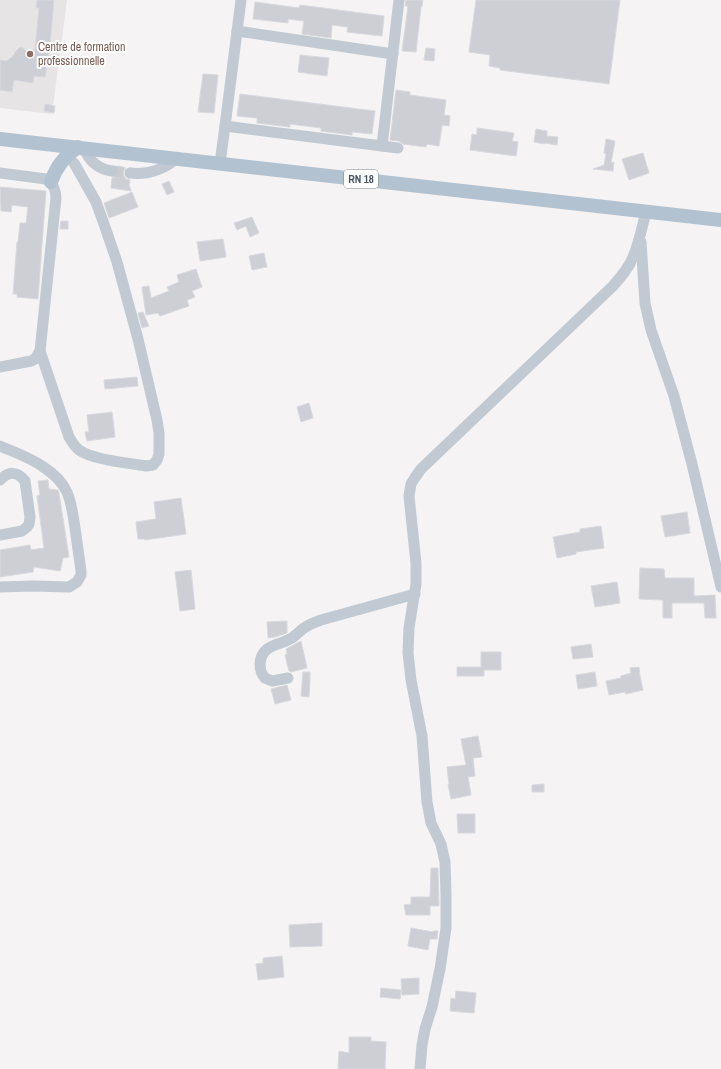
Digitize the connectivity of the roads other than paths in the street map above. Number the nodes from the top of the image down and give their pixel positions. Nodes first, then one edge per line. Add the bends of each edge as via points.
1 (241, 0) edge
2 (397, 0) edge
3 (237, 31) junction
4 (393, 54) junction
5 (225, 126) junction
6 (0, 138) edge
7 (382, 146) junction
8 (81, 147) junction
9 (398, 148) dead end
10 (177, 158) junction
11 (74, 163) dead end
12 (220, 163) junction
13 (112, 172) tunnel mouth
14 (0, 173) edge
15 (130, 173) tunnel mouth
16 (51, 182) junction
17 (646, 212) junction
18 (721, 220) edge
19 (641, 231) junction
20 (40, 351) junction
21 (0, 367) edge
22 (0, 446) edge
23 (0, 480) edge
24 (0, 535) edge
25 (721, 587) edge
26 (0, 588) edge
27 (415, 594) junction
28 (288, 678) dead end
29 (420, 1069) edge

1 - 3 street
2 - 4 street
3 - 4 street
3 - 5 street
4 - 7 street
5 - 7 street
5 - 12 street
6 - 8 main road, RN 18
7 - 9 street
8 - 10 main road, RN 18
8 - 13 street via 94,164
8 - 16 main road via 71,151 61,162
10 - 12 main road, RN 18
10 - 15 street via 156,172
11 - 20 street via 96,202 117,262 138,339 159,433 159,454 153,465 101,458 84,453 75,447 69,437
12 - 17 main road, RN 18
14 - 16 street via 46,179
16 - 20 street via 56,198
17 - 18 main road, RN 18
17 - 19 street
19 - 25 street via 645,303 651,330 674,396
19 - 27 street via 633,258 613,286 414,479 409,496 416,563
20 - 21 street via 31,361
22 - 26 street via 43,466 60,480 67,491 81,575 77,582 69,587
23 - 24 street via 11,473 22,477 27,487 30,517 25,529
27 - 28 street via 321,620 266,650 260,660 264,678 272,681
27 - 29 street via 408,652 422,736 427,802 431,823 441,844 445,862 446,894 446,928 440,969 425,1029

